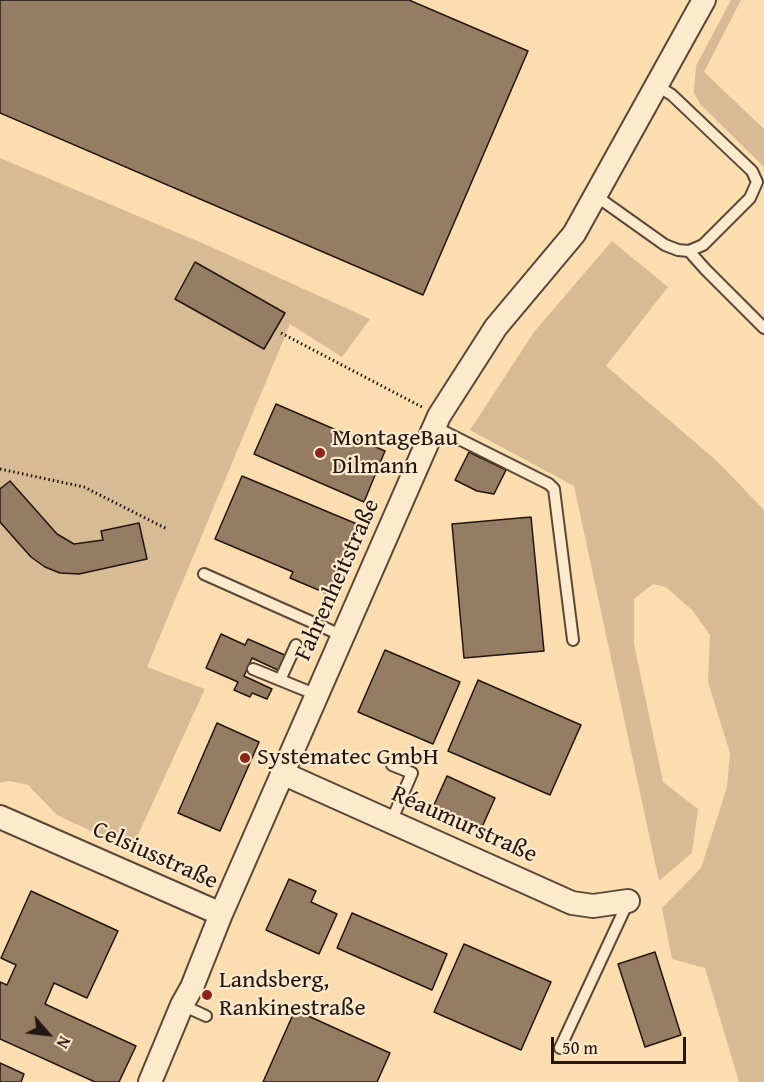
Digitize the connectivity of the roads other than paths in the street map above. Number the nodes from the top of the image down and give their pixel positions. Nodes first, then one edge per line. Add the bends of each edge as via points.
1 (704, 0) edge
2 (656, 85) junction
3 (596, 196) junction
4 (689, 251) junction
5 (764, 328) edge
6 (437, 422) junction
7 (204, 574) dead end
8 (343, 636) junction
9 (573, 640) dead end
10 (296, 645) dead end
11 (253, 669) dead end
12 (280, 680) junction
13 (316, 695) junction
14 (392, 765) dead end
15 (282, 773) junction
16 (0, 817) edge
17 (391, 822) junction
18 (628, 902) joint
19 (221, 914) junction
20 (182, 1005) junction
21 (206, 1016) dead end
22 (560, 1048) dead end
23 (150, 1082) edge

1 - 2 street, Fahrenheitstraße
2 - 3 street, Fahrenheitstraße
2 - 4 lane via 672,95 744,163 757,182 750,198 703,245
3 - 4 lane via 665,245
3 - 6 street, Fahrenheitstraße via 574,234 495,327
4 - 5 lane
6 - 8 street, Fahrenheitstraße
6 - 9 lane via 554,489
7 - 8 lane
8 - 13 street, Fahrenheitstraße
10 - 12 lane
11 - 12 lane
12 - 13 lane
13 - 15 street, Fahrenheitstraße
14 - 17 lane via 412,773
15 - 17 street, Réaumurstraße
15 - 19 street, Fahrenheitstraße
16 - 19 street, Celsiusstraße
17 - 18 street, Réaumurstraße via 572,903 593,906
18 - 22 lane
19 - 20 street, Celsiusstraße
20 - 21 lane
20 - 23 street, Celsiusstraße

